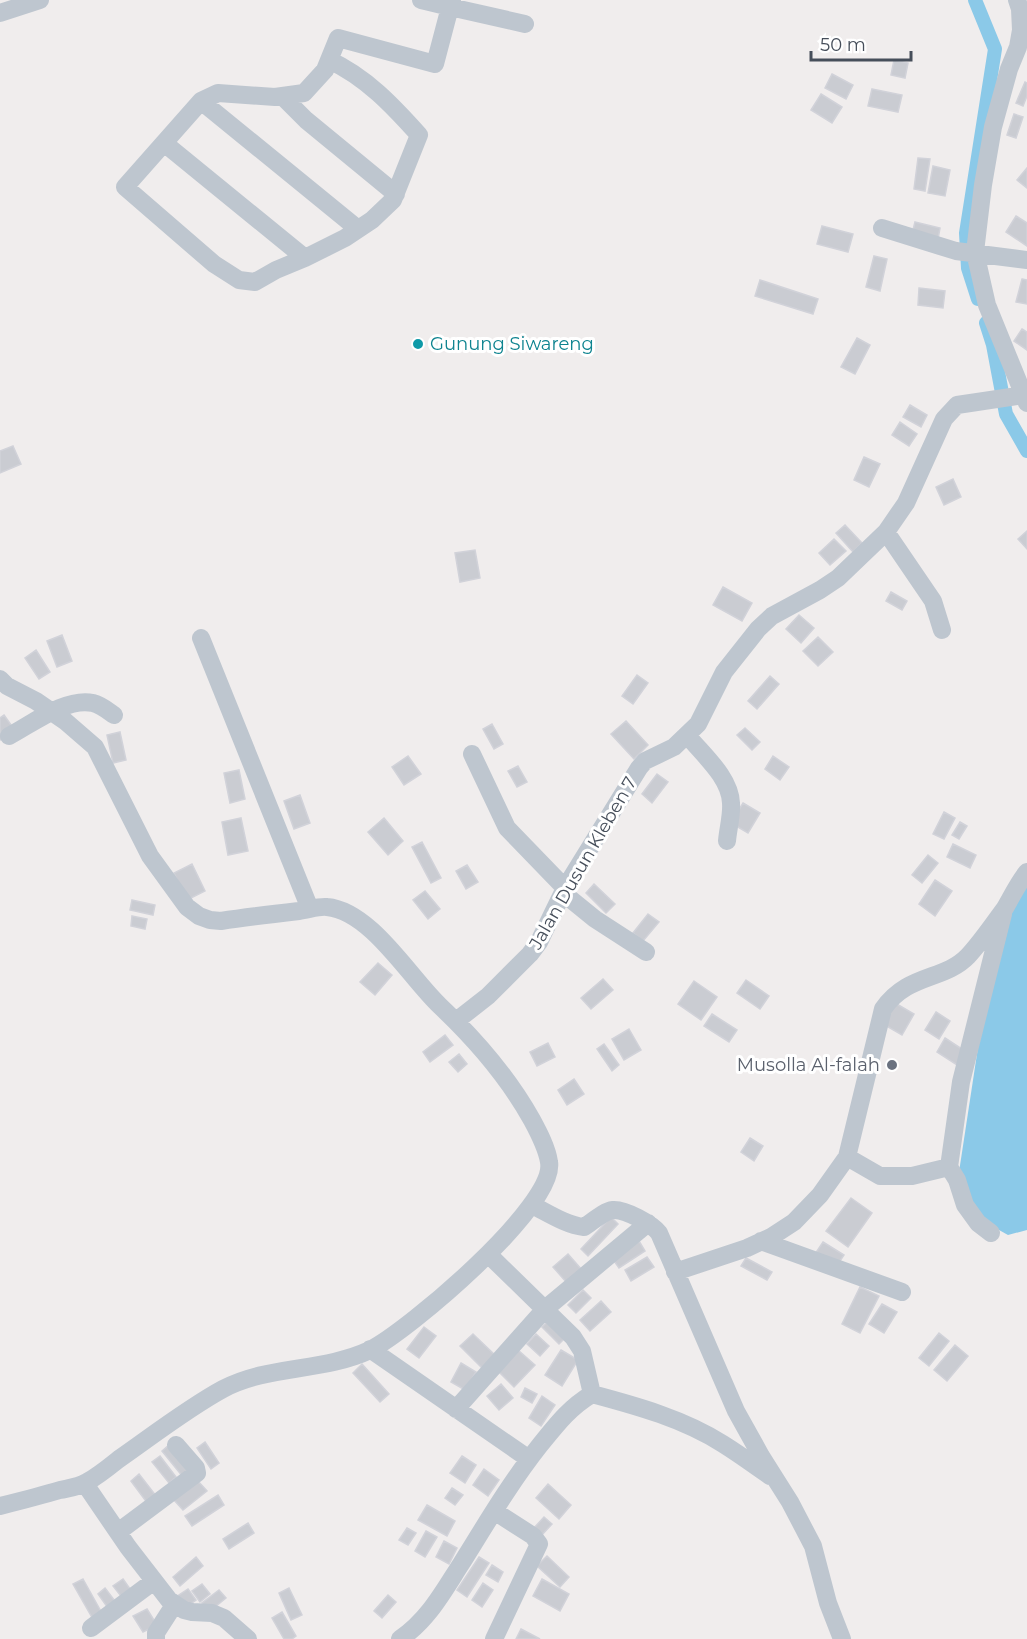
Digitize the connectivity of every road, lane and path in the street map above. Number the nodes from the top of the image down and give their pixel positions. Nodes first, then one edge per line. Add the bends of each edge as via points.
1 (40, 0) edge
2 (421, 0) edge
3 (451, 4) edge
4 (1021, 8) edge
5 (0, 13) edge
6 (525, 24) dead end
7 (329, 60) junction
8 (282, 96) junction
9 (201, 101) junction
10 (164, 143) junction
11 (396, 194) junction
12 (882, 228) dead end
13 (358, 229) junction
14 (969, 252) junction
15 (305, 258) junction
16 (1027, 260) edge
17 (1020, 398) edge
18 (886, 532) junction
19 (942, 630) dead end
20 (201, 638) dead end
21 (0, 679) edge
22 (51, 712) junction
23 (114, 715) dead end
24 (687, 735) junction
25 (9, 736) dead end
26 (472, 754) dead end
27 (727, 841) dead end
28 (1027, 872) edge
29 (564, 890) junction
30 (1005, 907) junction
31 (310, 909) junction
32 (646, 952) dead end
33 (456, 1021) junction
34 (847, 1157) junction
35 (949, 1167) junction
36 (532, 1205) junction
37 (648, 1223) junction
38 (991, 1233) dead end
39 (761, 1241) junction
40 (488, 1254) junction
41 (675, 1272) junction
42 (902, 1292) dead end
43 (545, 1309) junction
44 (370, 1349) junction
45 (592, 1394) junction
46 (456, 1409) junction
47 (745, 1429) junction
48 (723, 1443) junction
49 (176, 1445) dead end
50 (529, 1459) junction
51 (779, 1482) junction
52 (85, 1484) junction
53 (0, 1506) edge
54 (494, 1511) junction
55 (118, 1532) junction
56 (154, 1581) junction
57 (174, 1605) junction
58 (91, 1628) dead end
59 (156, 1639) edge
60 (248, 1639) edge
61 (400, 1639) edge
62 (494, 1639) edge
63 (842, 1639) edge

1 - 5 street
2 - 3 street
3 - 6 street
3 - 7 street via 435,64 338,38
4 - 14 street via 1018,47 993,127
7 - 8 street via 304,93
7 - 11 street via 386,98 419,135
8 - 9 street via 218,93
8 - 11 street
9 - 10 street
9 - 13 street
10 - 15 street
10 - 15 street via 126,187 214,264 239,280 255,282
11 - 13 street
12 - 14 street via 932,245
13 - 15 street
14 - 16 street
14 - 17 street
17 - 18 street, Jalan Dusun Kleben 7 via 957,405 944,419 906,503
18 - 19 street via 933,601
18 - 24 street, Jalan Dusun Kleben 7 via 838,578 772,616 758,629 724,672 703,714
20 - 31 street
21 - 22 street
22 - 23 street via 91,703
22 - 25 street
22 - 31 street via 95,747 150,856 187,908 199,916 221,921
24 - 27 street via 723,778 731,795
24 - 29 street, Jalan Dusun Kleben 7 via 639,768
26 - 29 street via 507,828
28 - 30 street
29 - 32 street via 596,919
29 - 33 street, Jalan Dusun Kleben 7 via 530,954
30 - 34 street via 968,957 910,984 883,1009
30 - 35 street via 961,1082
31 - 33 street via 326,907 355,917
33 - 36 street via 504,1075 539,1133 550,1170
34 - 35 street via 880,1176 912,1176
34 - 39 street via 820,1195 794,1222
35 - 38 street via 965,1205
36 - 37 street via 581,1227 614,1210
36 - 40 street
37 - 41 street via 659,1233
37 - 43 street
39 - 41 street
39 - 42 street
40 - 43 street
40 - 44 street via 433,1303
41 - 47 street
43 - 45 street via 582,1351
43 - 46 street
44 - 46 street
44 - 52 street via 340,1360 243,1380 222,1389
45 - 48 street via 669,1418
45 - 50 street via 566,1412
46 - 50 street
47 - 48 street
47 - 51 street
48 - 51 street
49 - 55 street via 197,1473
50 - 54 street
51 - 63 street via 813,1546
52 - 53 street
52 - 55 street
54 - 61 street via 435,1606
54 - 62 street via 538,1544
55 - 56 street
56 - 57 street
56 - 58 street
57 - 59 street
57 - 60 street via 224,1618

